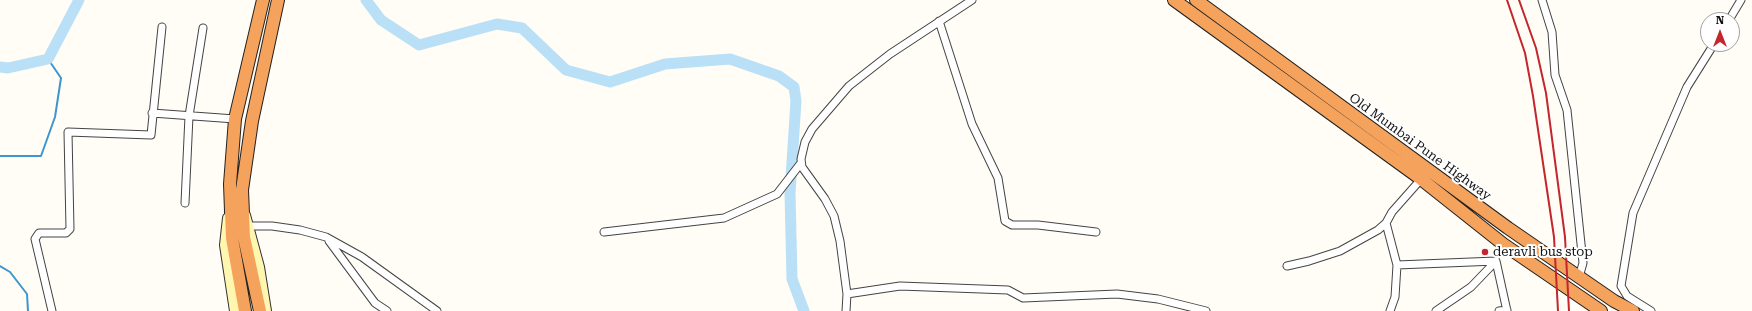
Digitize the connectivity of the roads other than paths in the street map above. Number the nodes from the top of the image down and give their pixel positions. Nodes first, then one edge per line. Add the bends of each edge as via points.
1 (263, 0) edge
2 (278, 0) edge
3 (972, 0) edge
4 (1174, 0) edge
5 (1196, 0) edge
6 (1542, 0) edge
7 (1741, 0) edge
8 (1734, 12) edge
9 (939, 21) junction
10 (162, 27) dead end
11 (203, 28) dead end
12 (1709, 52) edge
13 (152, 113) junction
14 (189, 116) junction
15 (235, 119) junction
16 (799, 165) junction
17 (1424, 175) junction
18 (185, 203) dead end
19 (236, 207) junction
20 (1386, 223) junction
21 (1508, 228) junction
22 (246, 231) junction
23 (604, 232) dead end
24 (1096, 232) dead end
25 (326, 237) junction
26 (1498, 240) junction
27 (1496, 261) junction
28 (1397, 265) junction
29 (1287, 266) dead end
30 (1579, 277) junction
31 (847, 294) junction
32 (1507, 310) edge
33 (52, 311) edge
34 (235, 311) edge
35 (245, 311) edge
36 (260, 311) edge
37 (266, 311) edge
38 (387, 311) edge
39 (437, 311) edge
40 (846, 311) edge
41 (1206, 311) edge
42 (1390, 311) edge
43 (1436, 311) edge
44 (1499, 311) edge
45 (1601, 311) edge
46 (1633, 311) edge
47 (1651, 311) edge

1 - 15 highway
2 - 19 highway via 252,121 242,190
3 - 9 street
4 - 17 highway, Old Mumbai Pune Highway
5 - 17 highway, Old Mumbai Pune Highway
6 - 30 street via 1550,19 1555,75 1567,110 1583,262
7 - 8 street
9 - 16 street via 849,86 812,128
9 - 24 street via 972,124 998,178 1005,221 1012,225 1038,225
10 - 13 street
11 - 14 street
12 - 47 street via 1687,87 1633,214 1621,286 1627,296
13 - 14 street
13 - 33 street via 151,135 68,132 70,229 66,233 39,233 35,239
14 - 15 street
14 - 18 street
15 - 19 highway via 230,184
16 - 23 street via 777,194 724,218
16 - 31 street via 826,199 834,216
17 - 20 street via 1392,212
17 - 21 highway, Old Mumbai Pune Highway
17 - 26 highway, Old Mumbai Pune Highway
19 - 22 highway
19 - 34 street via 225,234
19 - 35 highway via 232,238
20 - 28 street
20 - 29 street via 1340,251 1309,262
21 - 26 highway
21 - 30 highway, Old Mumbai Pune Highway
22 - 25 street via 272,226
22 - 36 highway
22 - 37 street via 259,267
25 - 38 street via 375,303
25 - 39 street via 362,257
26 - 45 highway, Old Mumbai Pune Highway
27 - 28 street
27 - 32 street
27 - 43 street via 1471,287
28 - 42 street via 1395,297
30 - 46 highway, Old Mumbai Pune Highway
31 - 40 street
31 - 41 street via 900,286 1008,290 1023,298 1117,294 1158,299
32 - 44 street

